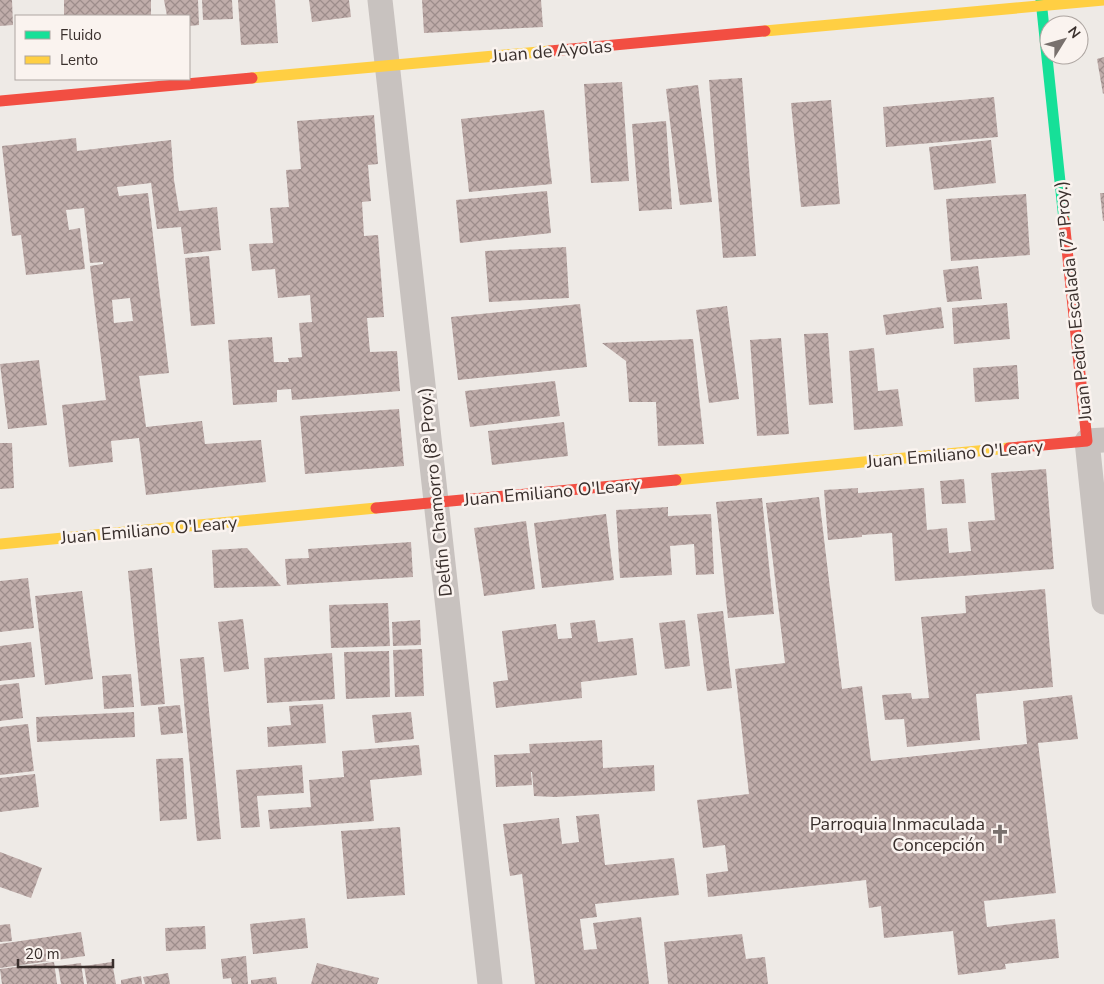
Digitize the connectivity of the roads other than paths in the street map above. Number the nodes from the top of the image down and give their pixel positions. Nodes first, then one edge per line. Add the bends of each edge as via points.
1 (380, 0) edge
2 (1104, 0) edge
3 (1042, 3) edge
4 (387, 66) junction
5 (0, 101) edge
6 (1096, 441) edge
7 (437, 503) junction
8 (0, 544) edge
9 (1104, 602) edge
10 (490, 984) edge

1 - 4 street, Delfin Chamorro (8ª Proy.)
2 - 3 main road, Juan de Ayolas
3 - 4 main road, Juan de Ayolas
3 - 6 main road, Juan Pedro Escalada (7ª Proy.)
4 - 5 main road, Juan de Ayolas
4 - 7 street, Delfin Chamorro (8ª Proy.)
6 - 7 main road, Juan Emiliano O'Leary
6 - 9 street, Juan Pedro Escalada (7ª Proy.)
7 - 8 main road, Juan Emiliano O'Leary
7 - 10 street, Delfin Chamorro (8ª Proy.)

